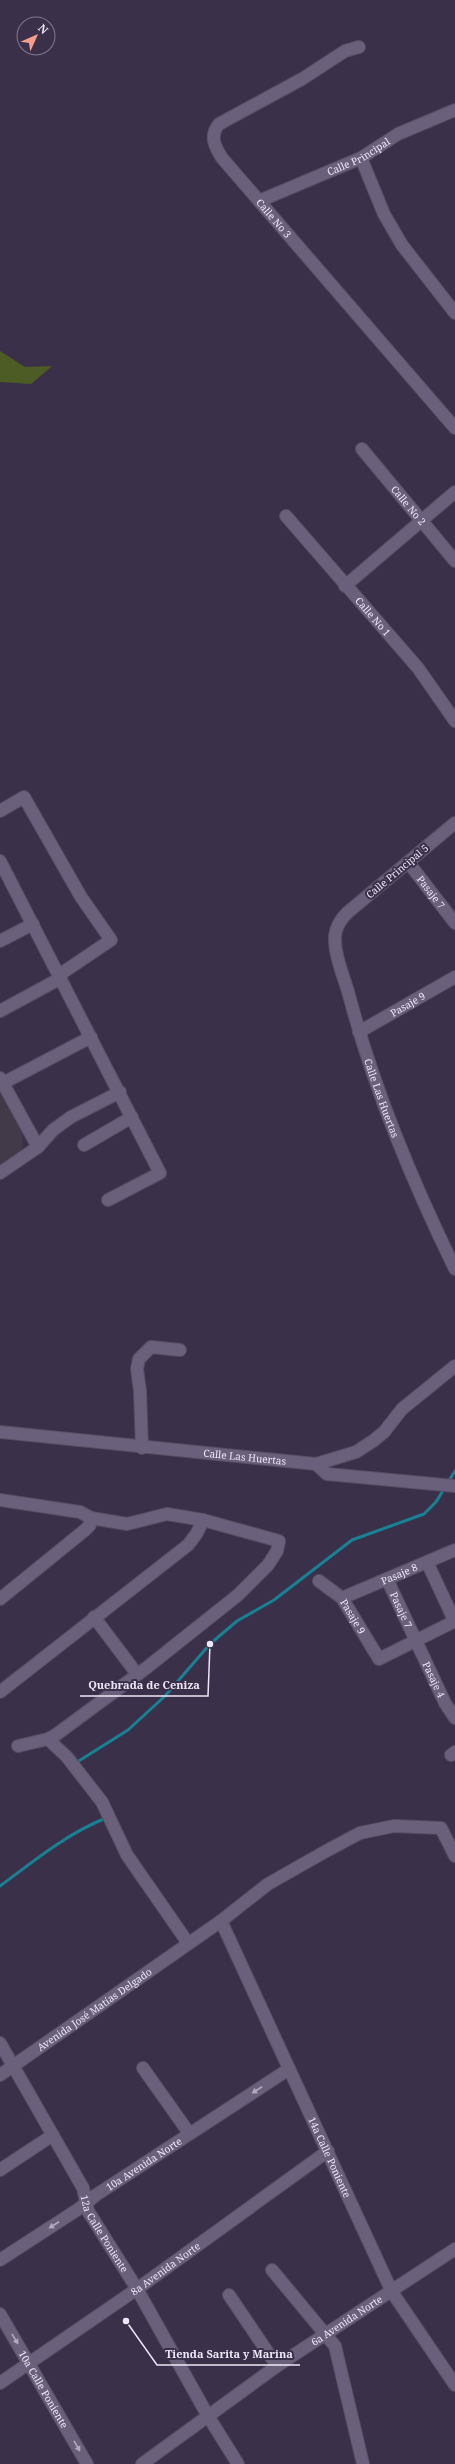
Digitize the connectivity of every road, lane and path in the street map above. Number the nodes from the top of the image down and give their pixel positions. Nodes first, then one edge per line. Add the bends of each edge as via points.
1 (358, 47) dead end
2 (455, 110) edge
3 (361, 158) junction
4 (259, 201) junction
5 (455, 313) edge
6 (455, 428) edge
7 (362, 449) dead end
8 (455, 492) edge
9 (286, 516) dead end
10 (420, 522) junction
11 (455, 561) edge
12 (345, 586) junction
13 (455, 721) edge
14 (0, 811) edge
15 (454, 826) edge
16 (408, 862) junction
17 (1, 867) edge
18 (340, 920) joint
19 (455, 923) edge
20 (33, 924) junction
21 (0, 940) edge
22 (60, 977) junction
23 (455, 977) edge
24 (0, 1011) edge
25 (359, 1032) junction
26 (91, 1037) junction
27 (1, 1081) edge
28 (120, 1092) junction
29 (132, 1117) junction
30 (84, 1145) dead end
31 (38, 1147) junction
32 (0, 1173) edge
33 (108, 1200) dead end
34 (455, 1269) edge
35 (180, 1350) dead end
36 (455, 1366) edge
37 (0, 1432) edge
38 (142, 1448) junction
39 (316, 1464) junction
40 (455, 1486) edge
41 (5, 1500) edge
42 (0, 1509) edge
43 (91, 1518) junction
44 (202, 1520) junction
45 (455, 1550) edge
46 (427, 1562) junction
47 (387, 1579) junction
48 (319, 1581) dead end
49 (342, 1598) junction
50 (0, 1599) edge
51 (94, 1617) junction
52 (455, 1621) edge
53 (416, 1640) junction
54 (137, 1674) junction
55 (0, 1692) edge
56 (450, 1701) edge
57 (455, 1718) edge
58 (48, 1739) junction
59 (18, 1746) dead end
60 (455, 1856) edge
61 (221, 1921) junction
62 (188, 1944) junction
63 (0, 2043) edge
64 (13, 2066) junction
65 (143, 2068) dead end
66 (289, 2069) junction
67 (0, 2075) edge
68 (189, 2133) junction
69 (53, 2135) junction
70 (328, 2151) junction
71 (0, 2170) edge
72 (86, 2203) junction
73 (455, 2249) edge
74 (0, 2260) edge
75 (272, 2270) dead end
76 (137, 2289) junction
77 (392, 2292) junction
78 (230, 2295) dead end
79 (0, 2314) edge
80 (327, 2335) junction
81 (29, 2364) junction
82 (277, 2366) junction
83 (0, 2383) edge
84 (455, 2385) edge
85 (208, 2416) junction
86 (87, 2464) edge
87 (142, 2464) edge
88 (238, 2464) edge
89 (363, 2464) edge

1 - 4 street, Calle No 3 via 345,51 302,79 215,128 213,140 222,158
2 - 3 street, Calle Principal via 398,134
3 - 4 street, Calle Principal
3 - 5 street via 384,214 402,245
4 - 6 street, Calle No 3
7 - 10 street, Calle No 2
8 - 10 street
9 - 12 street, Calle No 1
10 - 11 street, Calle No 2
10 - 12 street
12 - 13 street, Calle No 1 via 418,668
14 - 22 street via 24,797 67,874 111,940
15 - 16 street, Calle Principal 5
16 - 18 street, Calle Principal 5
16 - 19 street, Pasaje 7
17 - 20 street
18 - 25 street, Calle Las Huertas via 335,936 337,951
20 - 21 street
20 - 22 street
22 - 24 street
22 - 26 street
23 - 25 street, Pasaje 9
25 - 34 street, Calle Las Huertas via 394,1134 424,1206
26 - 27 street
26 - 28 street
27 - 31 street
28 - 29 street
28 - 31 street via 71,1117 53,1130
29 - 30 street
29 - 33 street via 160,1173
31 - 32 street
35 - 38 street via 151,1347 139,1359 137,1369
36 - 39 street, Calle Las Huertas via 402,1409 384,1432 373,1441 356,1452
37 - 38 street, Calle Las Huertas
38 - 39 street, Calle Las Huertas
39 - 40 street via 327,1474
41 - 42 street
41 - 43 street via 80,1512
43 - 44 street via 127,1524 167,1514
43 - 50 street via 90,1525 85,1530
44 - 51 street via 188,1545
44 - 54 street via 279,1541 277,1551 268,1565 238,1594
45 - 46 street, Pasaje 8
46 - 47 street, Pasaje 8
46 - 52 street
47 - 49 street, Pasaje 8
47 - 53 street, Pasaje 7
48 - 49 street, Pasaje 9
49 - 53 street, Pasaje 9 via 379,1659
51 - 54 street
51 - 55 street
52 - 53 street
53 - 56 street, Pasaje 4
54 - 58 street
56 - 57 street, Pasaje 4
58 - 59 street
58 - 62 street via 67,1757 102,1802 127,1855
60 - 61 street, Avenida José Matías Delgado via 441,1828 394,1826 360,1833 268,1884
61 - 62 street, Avenida José Matías Delgado
61 - 66 street, 14a Calle Poniente
62 - 64 street, Avenida José Matías Delgado
63 - 64 street, 12a Calle Poniente
64 - 67 street, Avenida José Matías Delgado
64 - 69 street, 12a Calle Poniente
65 - 68 street
66 -> 68 street, 10a Avenida Norte
66 - 70 street, 14a Calle Poniente
68 - 72 street, 10a Avenida Norte
69 - 71 street
69 - 72 street, 12a Calle Poniente via 83,2188
70 - 76 street, 8a Avenida Norte
70 - 77 street, 14a Calle Poniente
72 -> 74 street, 10a Avenida Norte
72 - 76 street, 12a Calle Poniente via 88,2211
73 - 77 street, 6a Avenida Norte
75 - 80 street
76 - 81 street, 8a Avenida Norte
76 - 85 street, 12a Calle Poniente
77 - 80 street, 6a Avenida Norte
77 - 84 street, 14a Calle Poniente
78 - 82 street
79 -> 81 street, 10a Calle Poniente
80 - 82 street, 6a Avenida Norte
80 - 89 street via 338,2355
81 - 83 street, 8a Avenida Norte
81 -> 86 street, 10a Calle Poniente
82 - 85 street, 6a Avenida Norte
85 - 87 street, 6a Avenida Norte
85 - 88 street, 12a Calle Poniente

